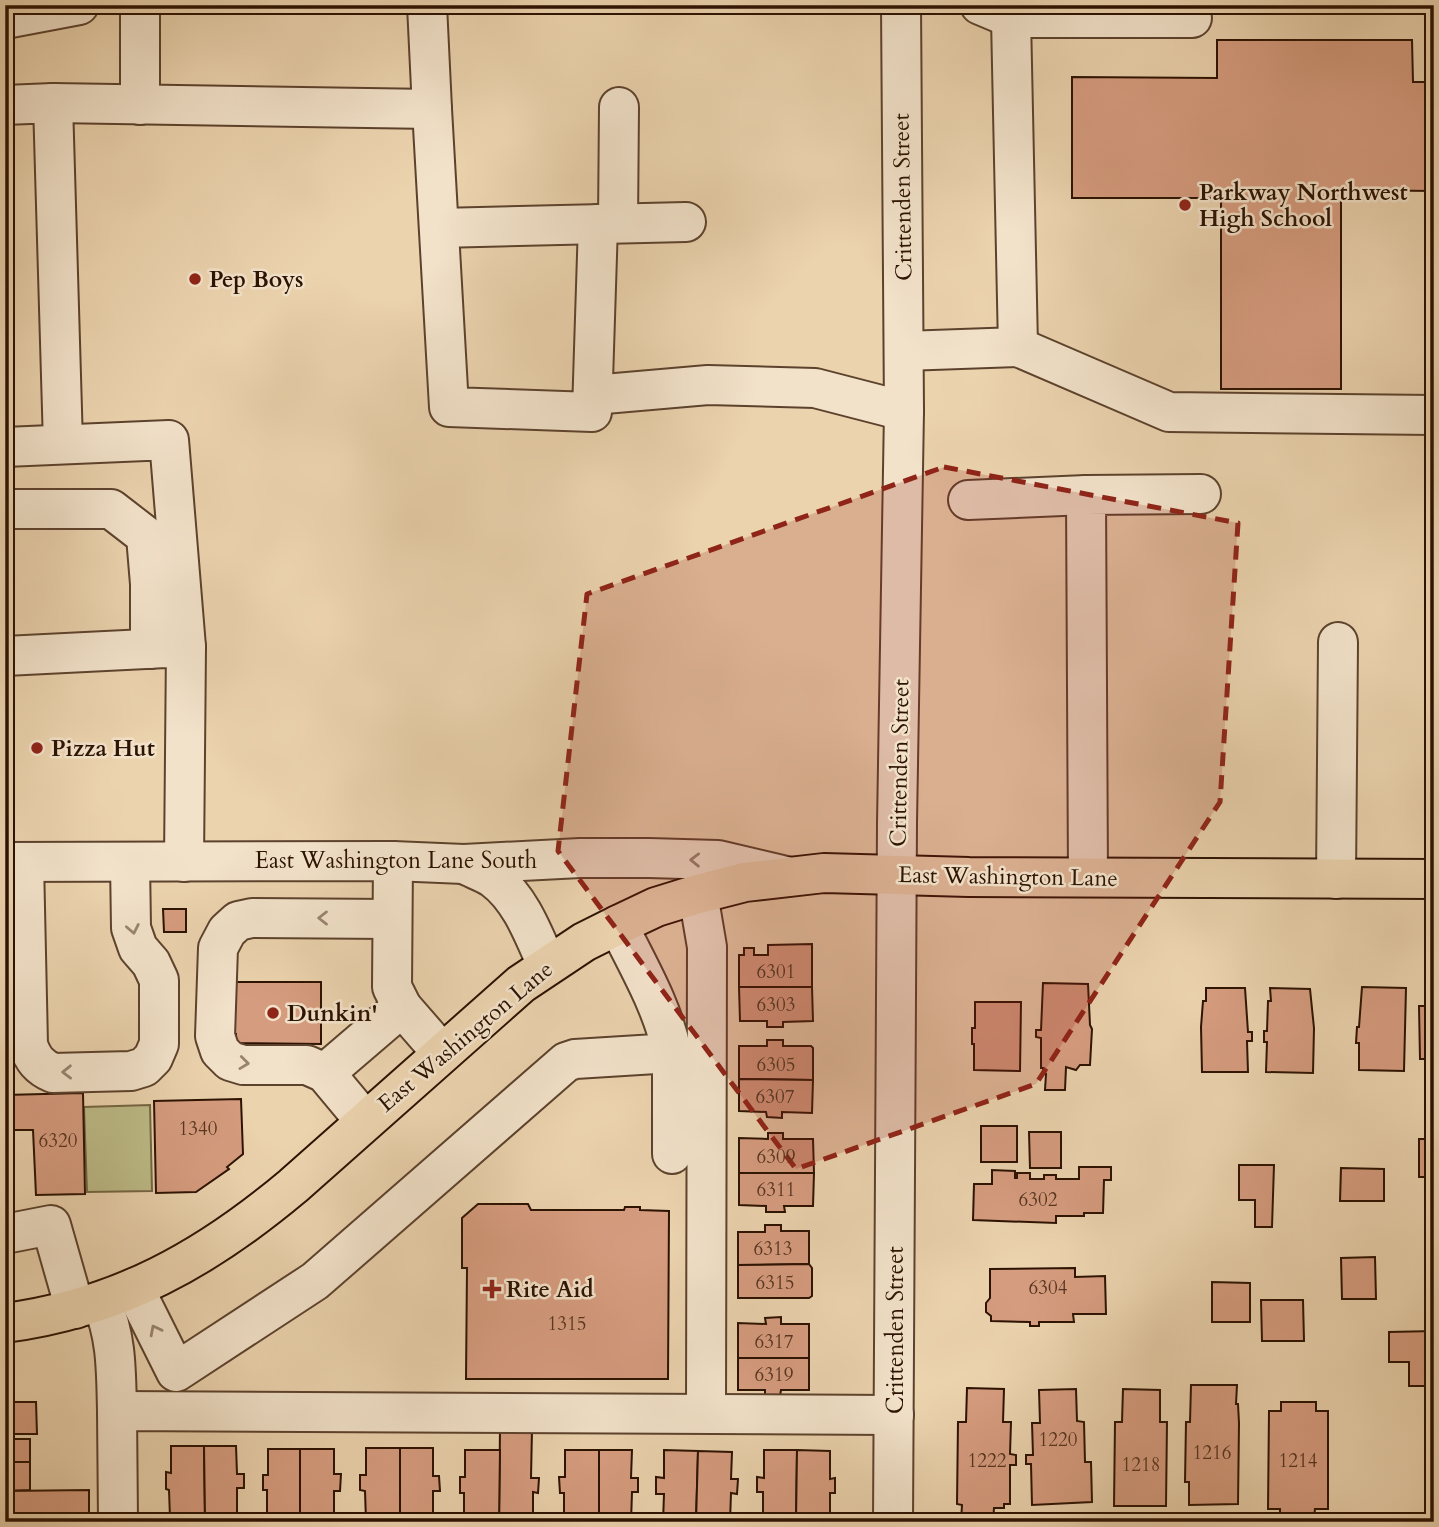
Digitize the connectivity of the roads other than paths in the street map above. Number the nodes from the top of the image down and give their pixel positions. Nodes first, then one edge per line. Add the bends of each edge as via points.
1 (79, 5) edge
2 (140, 5) edge
3 (427, 5) edge
4 (901, 5) edge
5 (996, 12) edge
6 (1192, 18) dead end
7 (5, 19) edge
8 (53, 103) junction
9 (5, 105) edge
10 (140, 105) junction
11 (619, 107) dead end
12 (432, 108) junction
13 (686, 222) dead end
14 (608, 224) junction
15 (439, 228) junction
16 (1017, 347) junction
17 (904, 351) junction
18 (593, 395) junction
19 (904, 411) junction
20 (1434, 415) edge
21 (63, 444) junction
22 (5, 447) edge
23 (1201, 494) dead end
24 (1086, 495) junction
25 (968, 500) dead end
26 (5, 509) edge
27 (1338, 642) dead end
28 (168, 648) junction
29 (5, 656) edge
30 (393, 861) junction
31 (15, 862) edge
32 (130, 862) junction
33 (184, 862) junction
34 (464, 864) junction
35 (898, 874) junction
36 (786, 876) junction
37 (1088, 877) junction
38 (1336, 879) junction
39 (1434, 879) edge
40 (698, 894) junction
41 (391, 919) junction
42 (618, 925) junction
43 (547, 965) junction
44 (402, 1007) junction
45 (442, 1053) junction
46 (672, 1054) junction
47 (325, 1073) junction
48 (365, 1121) junction
49 (672, 1154) dead end
50 (5, 1234) edge
51 (103, 1299) junction
52 (5, 1323) edge
53 (117, 1411) junction
54 (706, 1412) junction
55 (894, 1415) junction
56 (118, 1522) edge
57 (893, 1522) edge

1 - 7 street
2 - 10 street
3 - 12 street
4 - 17 street, Crittenden Street
5 - 6 street
5 - 16 street
8 - 9 street
8 - 10 street
8 - 21 street
10 - 12 street
11 - 14 street
12 - 15 street
13 - 14 street
14 - 15 street
14 - 18 street
15 - 18 street via 449,407 592,412
16 - 17 street
16 - 20 street via 1169,412
17 - 19 street, Crittenden Street
18 - 19 street via 708,385 815,388
19 - 35 street, Crittenden Street
21 - 22 street
21 - 28 street via 169,440
23 - 24 street
24 - 25 street
24 - 37 street
26 - 28 street via 111,509 146,536 150,584
27 - 38 street
28 - 29 street
28 - 33 street
30 - 33 street, East Washington Lane South
30 - 34 street, East Washington Lane South
30 - 41 street
31 - 32 street, East Washington Lane South
32 -> 31 street via 131,928 159,980 159,1044 144,1067 131,1071 53,1073 33,1058 28,1045
32 - 33 street, East Washington Lane South
36 -> 34 street, East Washington Lane South via 718,860 580,858
34 - 43 street via 494,879 512,897
35 - 36 main road, East Washington Lane
35 - 37 main road, East Washington Lane
35 - 55 street, Crittenden Street
36 - 40 main road, East Washington Lane
37 - 38 main road, East Washington Lane
38 - 39 main road, East Washington Lane
40 - 42 main road, East Washington Lane
40 - 54 street via 707,947
41 - 44 street via 392,987
41 -> 47 street via 252,918 238,921 218,948 215,1036 219,1051 243,1065 289,1063
42 - 43 main road, East Washington Lane
42 - 46 street via 667,1028
43 - 45 main road, East Washington Lane via 495,1004
44 - 45 street
44 - 47 street
45 - 48 main road, East Washington Lane
46 - 49 street
46 -> 51 street via 566,1062 315,1281 176,1372
47 - 48 street
48 - 51 main road, East Washington Lane via 226,1238 186,1264
50 - 51 street via 51,1225
51 - 52 main road, East Washington Lane via 37,1319
51 - 53 street via 116,1348
53 - 54 street
53 - 56 street
54 - 55 street
55 - 57 street, Crittenden Street

